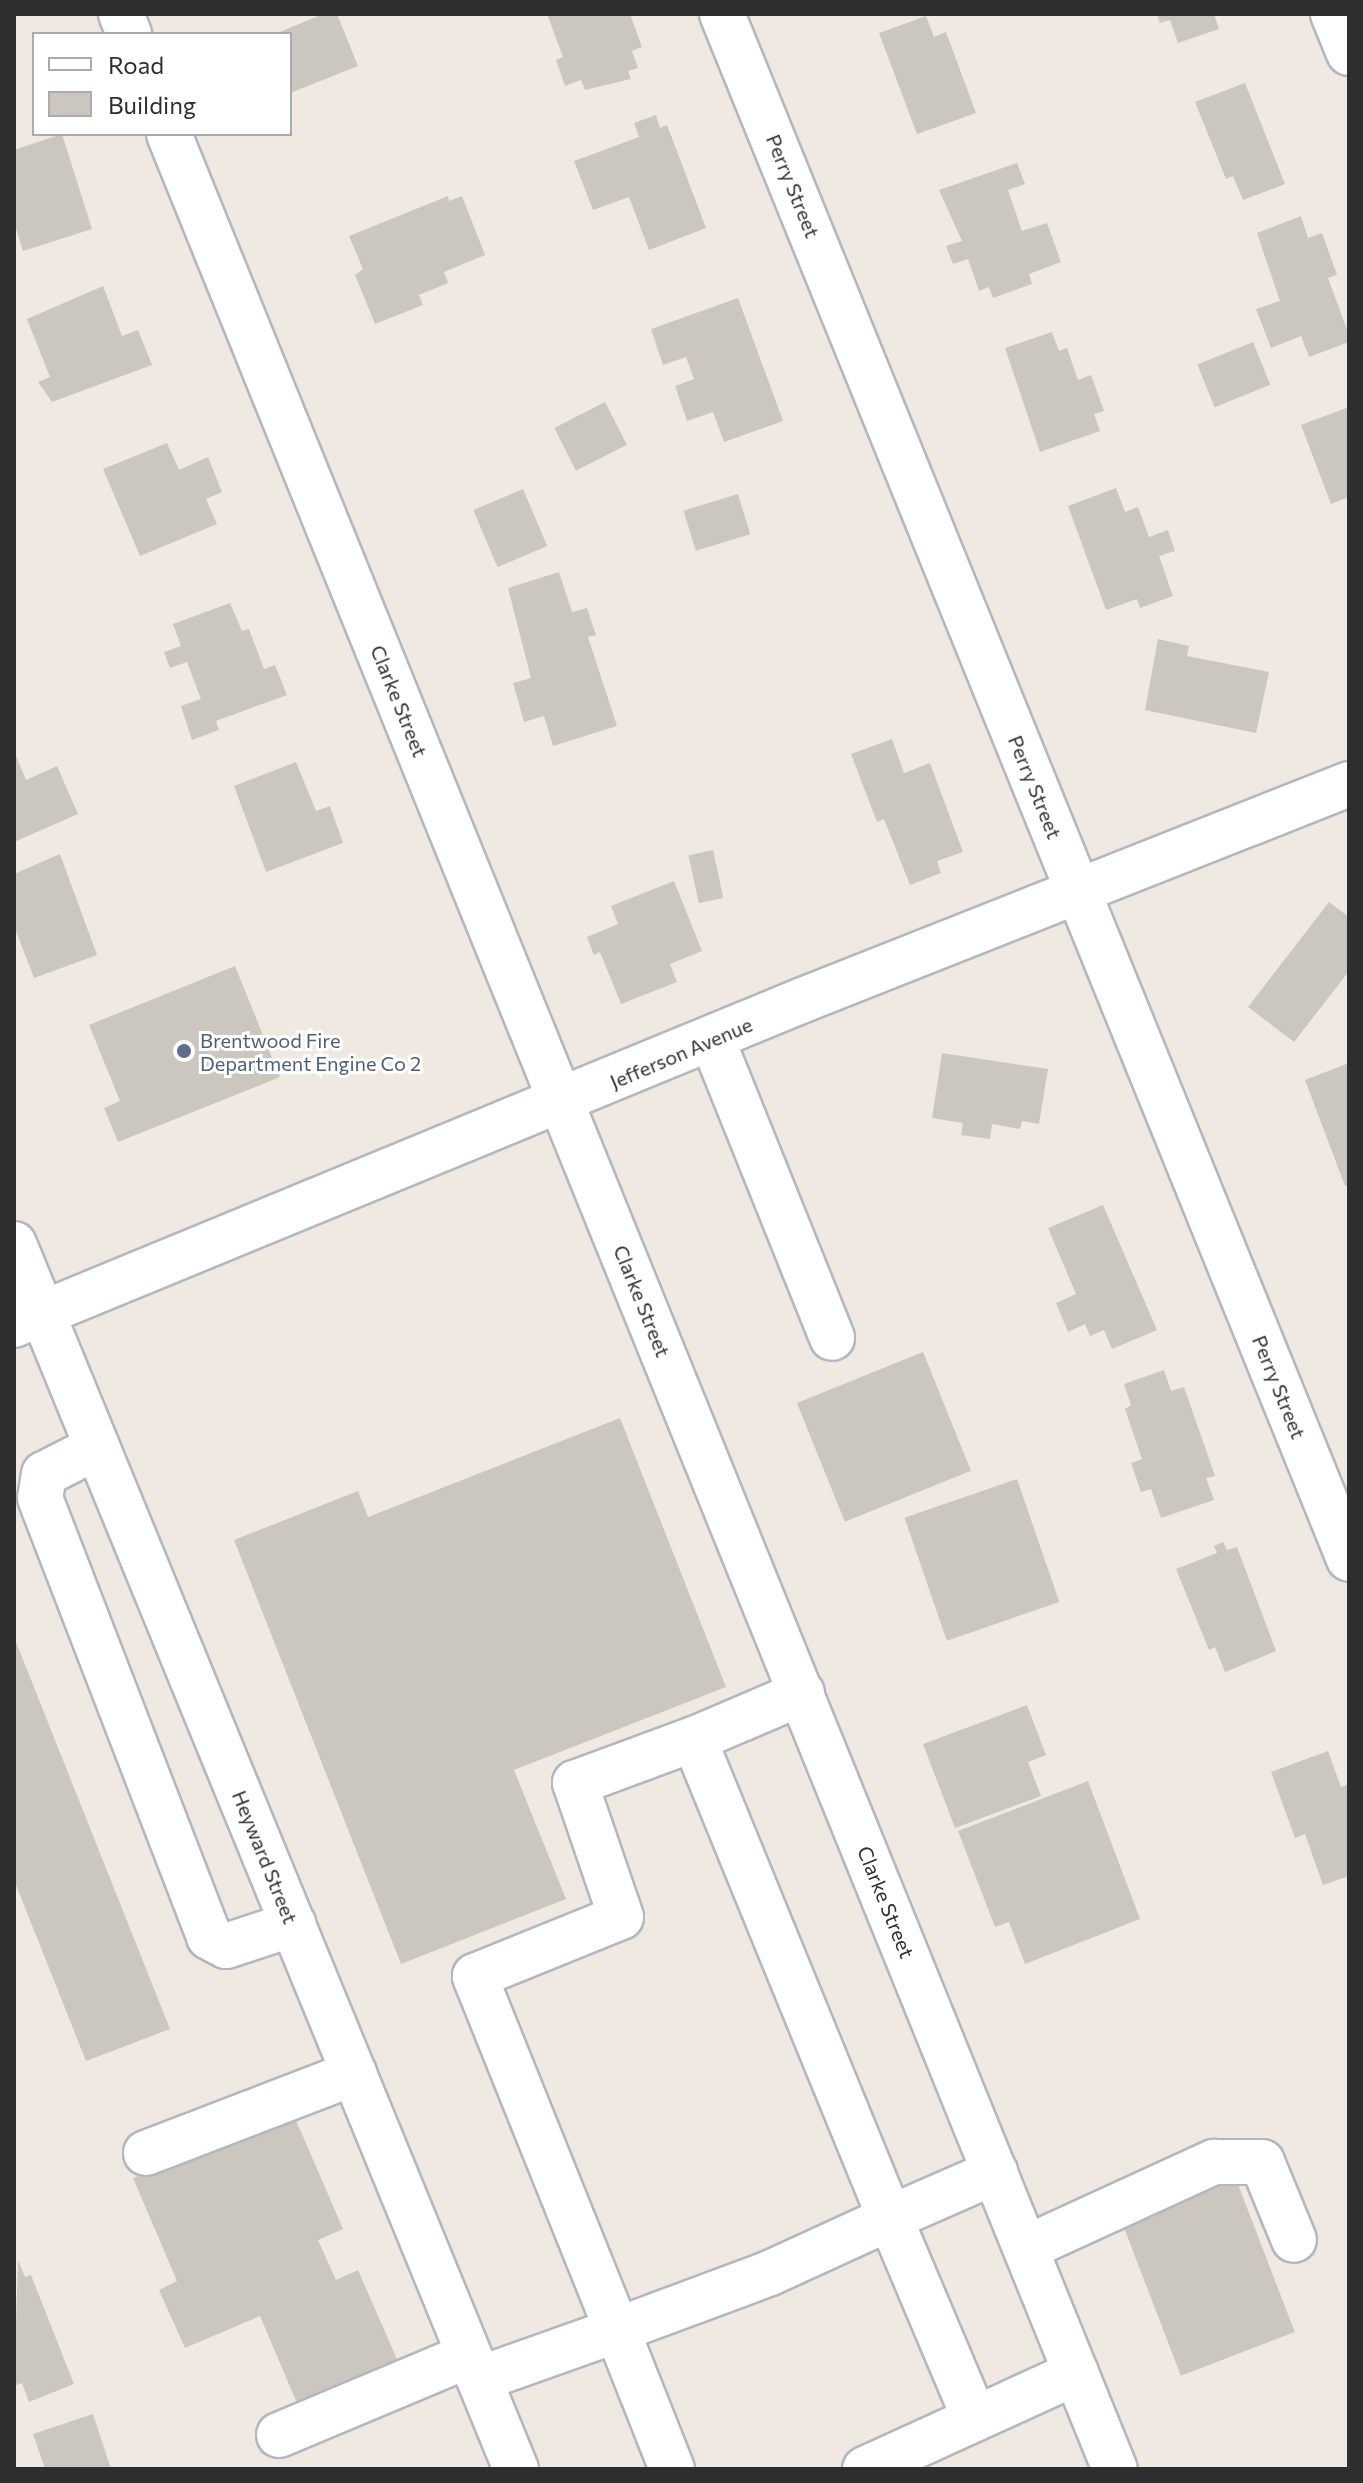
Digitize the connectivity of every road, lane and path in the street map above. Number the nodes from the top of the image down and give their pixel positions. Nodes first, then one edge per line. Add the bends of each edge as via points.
1 (722, 14) edge
2 (1333, 14) edge
3 (1349, 53) edge
4 (170, 136) edge
5 (1349, 784) edge
6 (1078, 893) junction
7 (712, 1039) junction
8 (562, 1103) junction
9 (14, 1244) edge
10 (28, 1320) edge
11 (832, 1338) dead end
12 (97, 1447) junction
13 (1349, 1559) edge
14 (802, 1693) junction
15 (694, 1739) junction
16 (293, 1924) junction
17 (354, 2073) junction
18 (146, 2153) dead end
19 (995, 2172) junction
20 (890, 2218) junction
21 (1294, 2240) dead end
22 (1026, 2248) junction
23 (617, 2330) junction
24 (474, 2367) junction
25 (1076, 2373) junction
26 (975, 2419) junction
27 (279, 2435) dead end
28 (516, 2469) edge
29 (672, 2469) edge
30 (865, 2469) edge
31 (1115, 2469) edge

1 - 6 street, Perry Street
2 - 3 street
4 - 8 street, Clarke Street
5 - 6 street, Jefferson Avenue
6 - 7 street, Jefferson Avenue
6 - 13 street, Perry Street
7 - 8 street, Jefferson Avenue
7 - 11 street
8 - 10 street, Jefferson Avenue
8 - 14 street, Clarke Street
9 - 10 street, Heyward Street
10 - 12 street, Heyward Street
12 - 16 street, Heyward Street
12 - 16 street via 44,1474 40,1498 209,1937 226,1946
14 - 15 street
14 - 19 street, Clarke Street
15 - 20 street
15 - 23 street via 575,1783 621,1917 475,1976
16 - 17 street, Heyward Street
17 - 18 street
17 - 24 street, Heyward Street
19 - 20 street
19 - 22 street, Clarke Street
20 - 23 street via 770,2273
20 - 26 street
21 - 22 street via 1262,2162 1214,2162
22 - 25 street, Clarke Street
23 - 24 street
23 - 29 street
24 - 27 street
24 - 28 street, Heyward Street
25 - 26 street
25 - 31 street, Clarke Street
26 - 30 street

